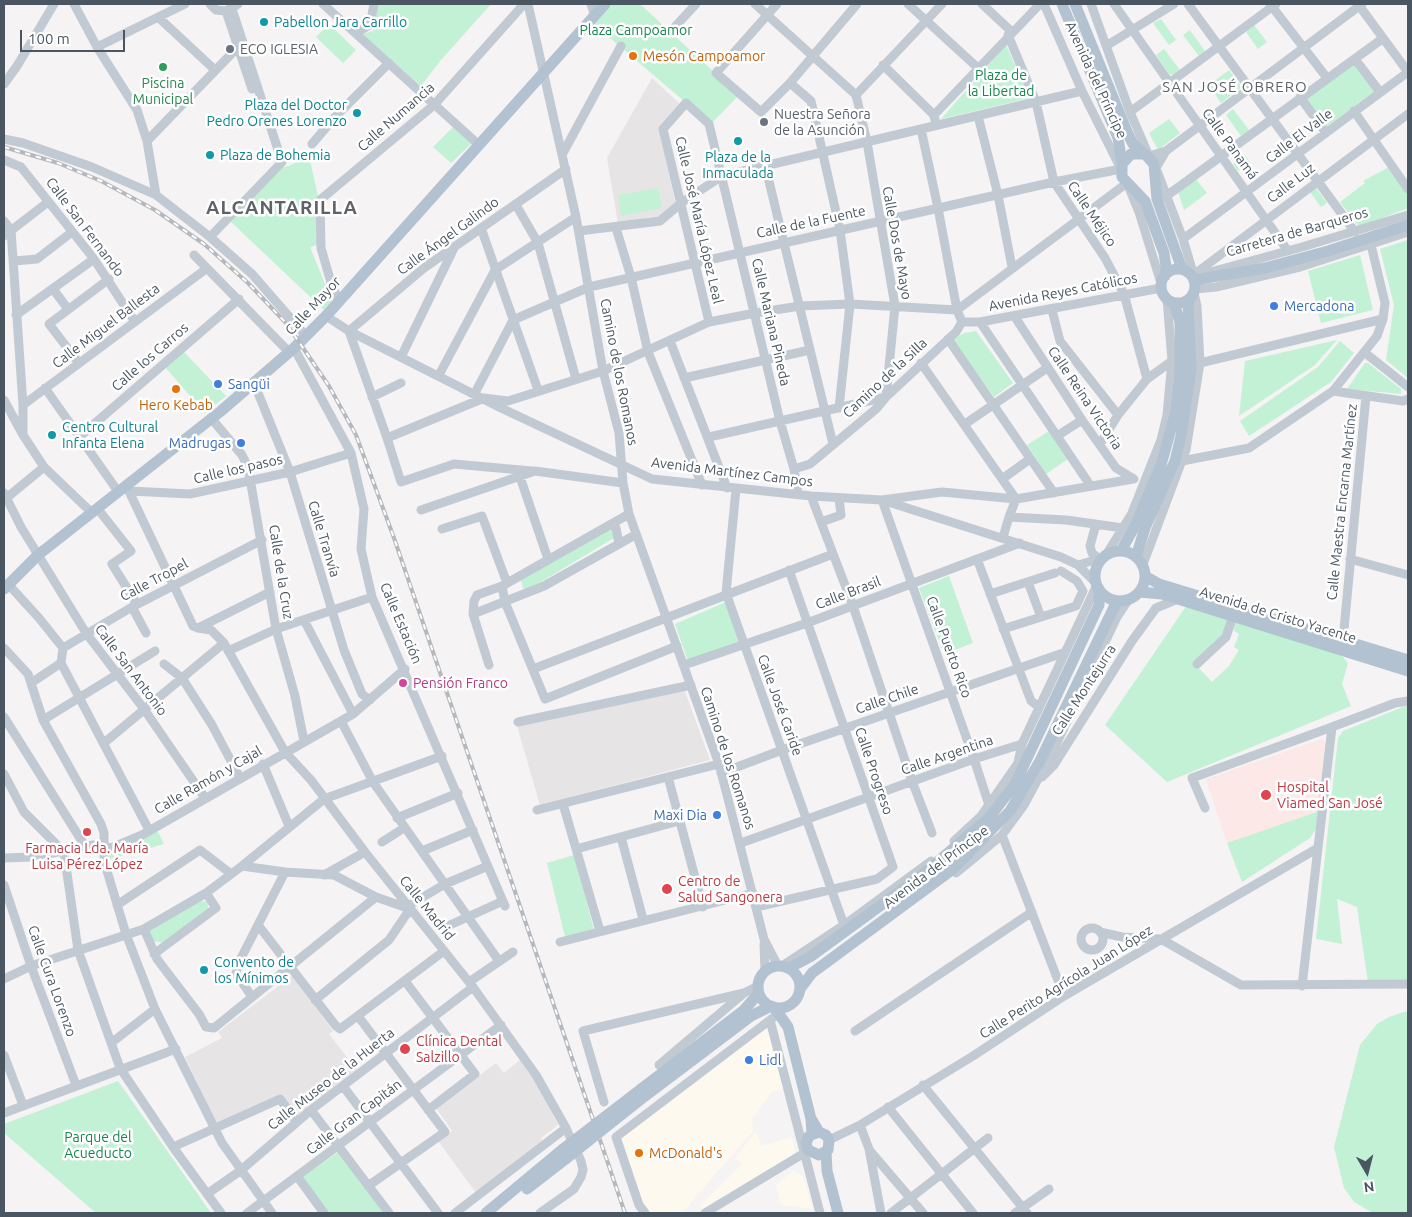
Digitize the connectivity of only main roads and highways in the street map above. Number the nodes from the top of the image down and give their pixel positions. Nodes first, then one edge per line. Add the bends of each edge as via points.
1 (605, 4) edge
2 (1062, 4) edge
3 (1075, 4) edge
4 (1147, 155) junction
5 (1122, 166) junction
6 (1155, 172) junction
7 (1129, 185) junction
8 (1408, 225) edge
9 (1162, 282) junction
10 (1191, 283) junction
11 (1171, 301) junction
12 (1121, 551) junction
13 (1141, 567) junction
14 (1097, 585) junction
15 (6, 586) edge
16 (1134, 595) junction
17 (1117, 600) junction
18 (1408, 660) edge
19 (1408, 671) edge
20 (783, 967) junction
21 (758, 989) junction
22 (796, 996) junction
23 (773, 1011) junction
24 (788, 1027) junction
25 (643, 1093) junction
26 (816, 1133) junction
27 (813, 1153) junction
28 (565, 1154) junction
29 (486, 1213) edge
30 (496, 1213) edge
31 (838, 1213) edge

1 - 15 main road, Calle Mayor via 306,336 212,418 38,555
2 - 5 main road, Avenida del Príncipe via 1118,138
3 - 4 main road, Avenida del Príncipe via 1128,134 1133,144
4 - 5 main road via 1132,154
4 - 6 main road
5 - 7 main road via 1122,177
6 - 7 main road via 1146,186
6 - 10 main road via 1157,199
7 - 9 main road via 1145,200 1164,253 1166,267
8 - 10 main road, Carretera de Barqueros via 1265,268
9 - 10 main road via 1170,271
9 - 11 main road
10 - 11 main road
10 - 13 main road via 1191,370 1182,436 1175,461 1145,528
11 - 12 main road via 1180,332 1176,411 1161,465
12 - 13 main road
12 - 14 main road via 1103,557 1095,572
13 - 16 main road
13 - 18 main road, Avenida de Cristo Yacente via 1159,584
14 - 17 main road via 1109,598
14 - 20 main road, Avenida del Príncipe via 1099,605 1015,784 989,818 921,876 810,957
16 - 17 main road
16 - 19 main road, Avenida de Cristo Yacente via 1151,593 1178,599
17 - 22 main road, Avenida del Príncipe via 1040,760 1010,811 952,869 812,973
20 - 21 main road via 765,971
20 - 22 main road via 797,977
21 - 23 main road
21 - 25 main road via 744,1010
22 - 23 main road
22 - 24 main road
23 - 24 main road
23 - 25 main road via 751,1016
24 - 26 main road
25 - 28 main road, bridge
26 - 27 main road via 806,1143
26 - 27 main road via 826,1134 829,1140
27 - 31 main road via 827,1171
28 - 29 main road
28 - 30 main road

